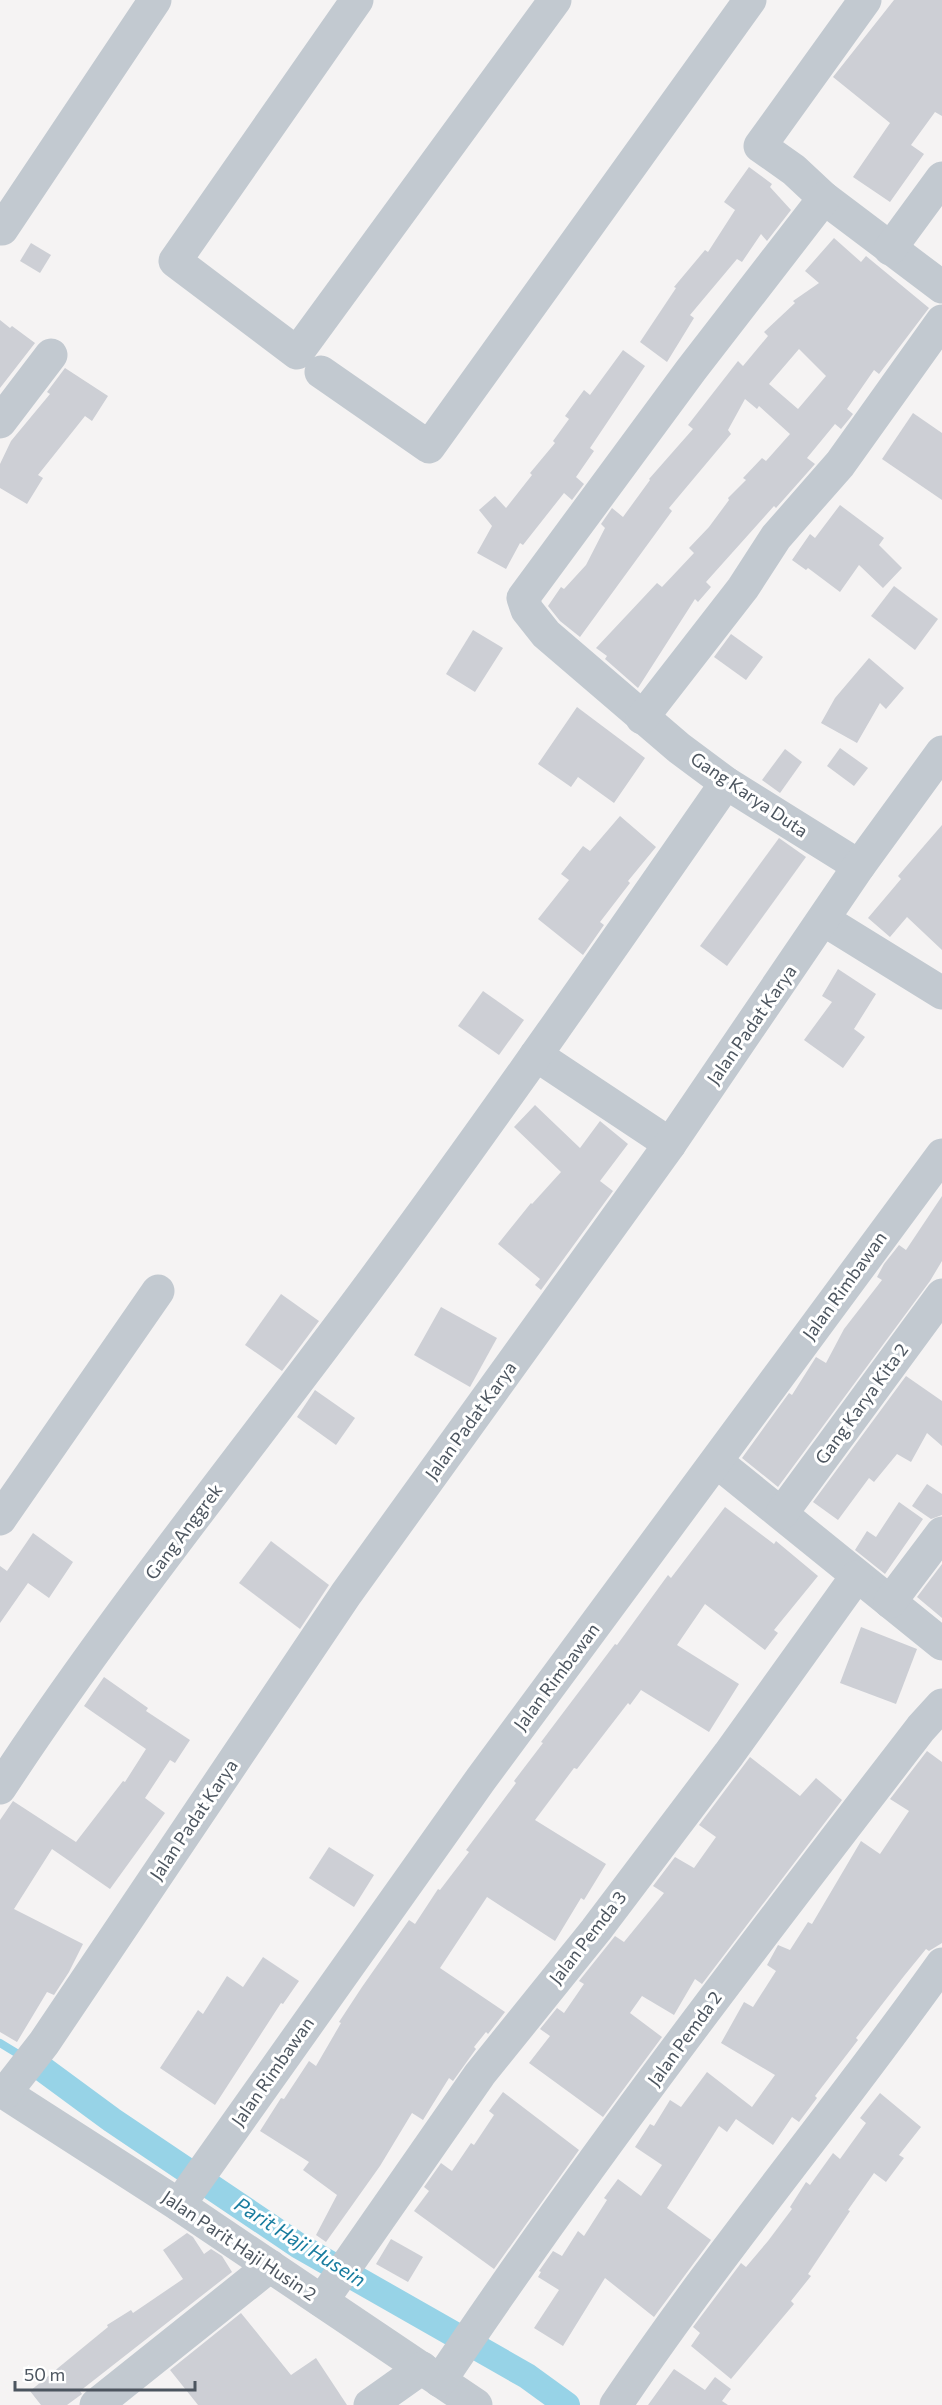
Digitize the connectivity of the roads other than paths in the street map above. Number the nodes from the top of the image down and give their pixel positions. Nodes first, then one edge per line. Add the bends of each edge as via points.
1 (155, 0) edge
2 (357, 0) edge
3 (555, 0) edge
4 (750, 0) edge
5 (865, 0) edge
6 (942, 178) edge
7 (825, 198) junction
8 (0, 228) edge
9 (890, 249) junction
10 (942, 287) edge
11 (942, 321) edge
12 (51, 355) dead end
13 (321, 372) dead end
14 (0, 422) edge
15 (642, 718) junction
16 (942, 752) edge
17 (726, 783) junction
18 (859, 866) junction
19 (824, 920) junction
20 (942, 993) edge
21 (536, 1055) junction
22 (670, 1144) junction
23 (942, 1155) edge
24 (158, 1292) dead end
25 (942, 1295) edge
26 (717, 1462) junction
27 (782, 1513) junction
28 (0, 1520) edge
29 (942, 1533) edge
30 (856, 1577) junction
31 (890, 1602) junction
32 (942, 1644) edge
33 (942, 1705) edge
34 (0, 1788) edge
35 (942, 1964) edge
36 (8, 2086) edge
37 (179, 2205) junction
38 (270, 2266) junction
39 (330, 2288) junction
40 (431, 2375) junction
41 (96, 2405) edge
42 (370, 2405) edge
43 (476, 2405) edge
44 (616, 2405) edge

1 - 8 street
2 - 3 street via 176,261 297,353
4 - 13 street via 429,447
5 - 7 street via 760,146
6 - 9 street
7 - 9 street
7 - 15 street, Gang Karya Duta via 698,361 523,598 527,610 546,634
9 - 10 street
11 - 15 street via 840,464 776,537 743,588
12 - 14 street
15 - 17 street, Gang Karya Duta
16 - 18 street, Jalan Padat Karya
17 - 18 street, Gang Karya Duta
17 - 21 street, Gang Anggrek
18 - 19 street, Jalan Padat Karya
19 - 20 street
19 - 22 street, Jalan Padat Karya
21 - 22 street
21 - 34 street, Gang Anggrek via 374,1280 52,1709
22 - 36 street, Jalan Padat Karya via 346,1594 44,2043
23 - 26 street, Jalan Rimbawan
24 - 28 street
25 - 27 street, Gang Karya Kita 2
26 - 27 street
26 - 37 street, Jalan Rimbawan via 488,1769
27 - 30 street
29 - 31 street
30 - 31 street
30 - 39 street, Jalan Pemda 3 via 708,1782 480,2074
31 - 32 street
33 - 40 street, Jalan Pemda 2 via 730,1977 469,2337
35 - 44 street
36 - 37 street, Jalan Parit Haji Husin 2
37 - 38 street, Jalan Parit Haji Husin 2
38 - 39 street, Jalan Parit Haji Husin 2
38 - 41 street
39 - 40 street, Jalan Parit Haji Husin 2
40 - 42 street
40 - 43 street, Jalan Parit Haji Husin 2

